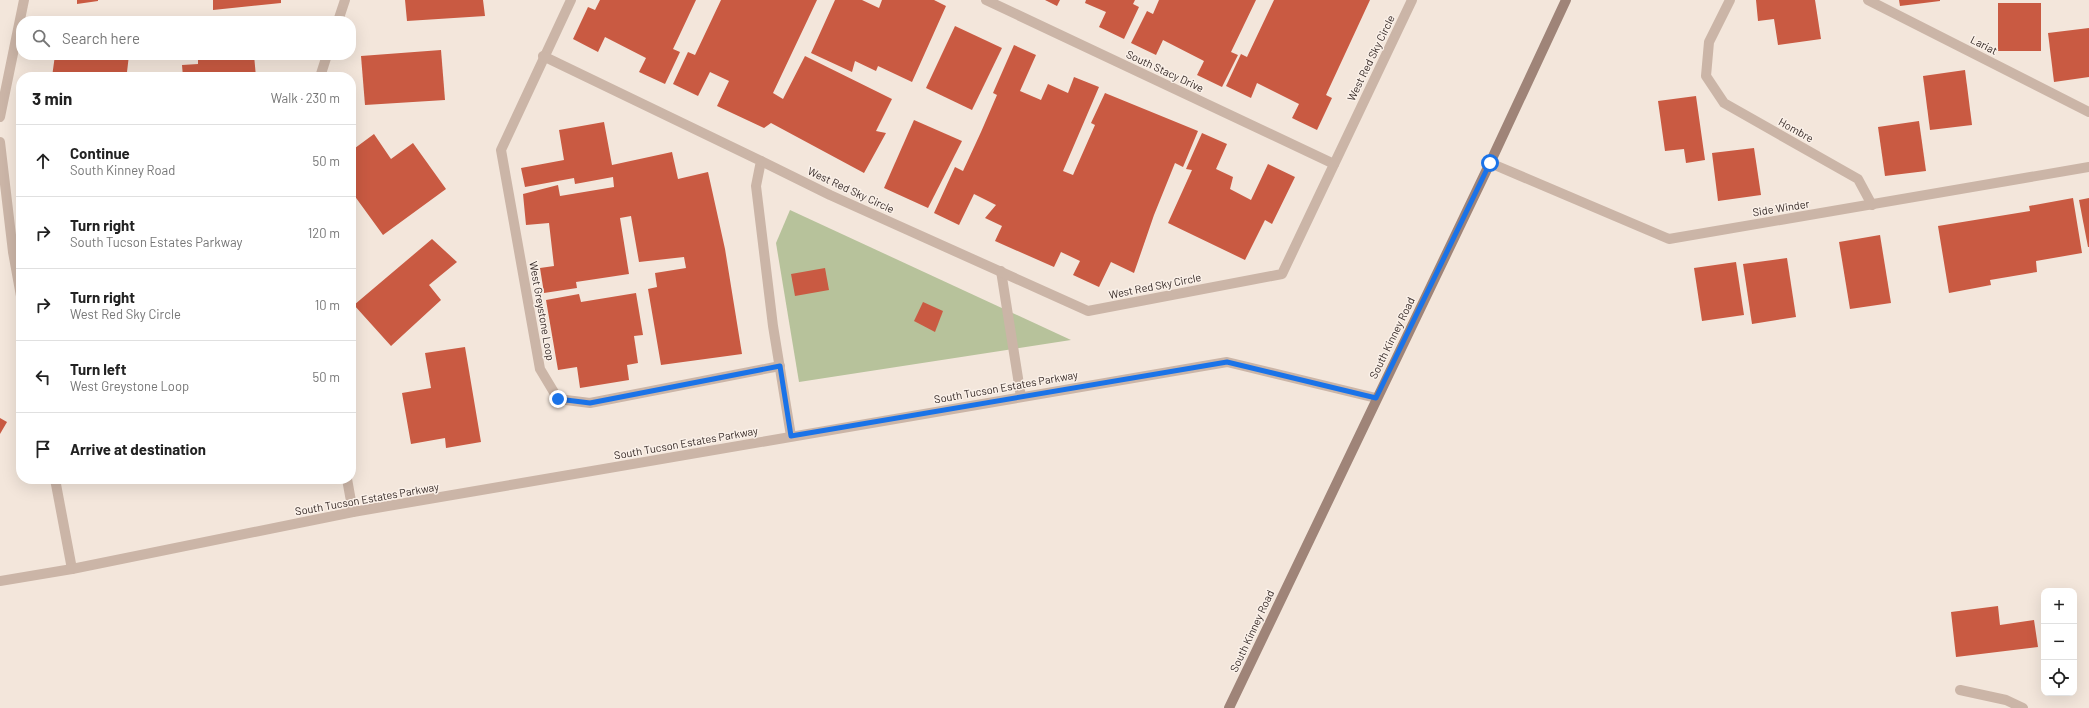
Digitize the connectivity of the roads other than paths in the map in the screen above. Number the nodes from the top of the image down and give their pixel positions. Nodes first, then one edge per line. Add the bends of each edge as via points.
1 (24, 0) edge
2 (345, 0) edge
3 (570, 0) edge
4 (986, 0) edge
5 (1412, 0) edge
6 (1566, 0) edge
7 (1730, 0) edge
8 (1868, 0) edge
9 (21, 16) edge
10 (340, 16) edge
11 (16, 39) edge
12 (543, 56) junction
13 (325, 60) edge
14 (322, 72) edge
15 (2089, 112) edge
16 (0, 117) edge
17 (0, 142) edge
18 (761, 161) junction
19 (1490, 163) junction
20 (1334, 164) junction
21 (2089, 167) edge
22 (1872, 205) junction
23 (16, 268) edge
24 (1001, 271) junction
25 (780, 366) junction
26 (1021, 397) junction
27 (1376, 398) junction
28 (791, 436) junction
29 (57, 484) edge
30 (348, 484) edge
31 (353, 512) junction
32 (72, 569) junction
33 (0, 581) edge
34 (1960, 690) dead end
35 (1229, 708) edge
36 (2023, 708) edge

1 - 9 street
2 - 10 street
3 - 12 street
4 - 20 street, South Stacy Drive
5 - 20 street, West Red Sky Circle
6 - 19 main road, South Kinney Road
7 - 22 street, Hombre via 1709,42 1706,76 1724,104 1858,178
8 - 15 street, Lariat
11 - 16 street
12 - 18 street, West Red Sky Circle
12 - 25 street, West Greystone Loop via 500,150 540,369 558,399 590,403
13 - 14 street
17 - 23 street
18 - 24 street, West Red Sky Circle
18 - 25 street via 756,186 772,326
19 - 22 street, Side Winder via 1669,239
19 - 27 main road, South Kinney Road
20 - 24 street, West Red Sky Circle via 1282,274 1088,311
21 - 22 street, Side Winder
24 - 26 street
25 - 28 street
26 - 27 street, South Tucson Estates Parkway via 1227,362
26 - 28 street, South Tucson Estates Parkway
27 - 35 main road, South Kinney Road
28 - 31 street, South Tucson Estates Parkway
29 - 32 street
30 - 31 street
31 - 32 street, South Tucson Estates Parkway
32 - 33 street, South Tucson Estates Parkway
34 - 36 street via 2006,700

